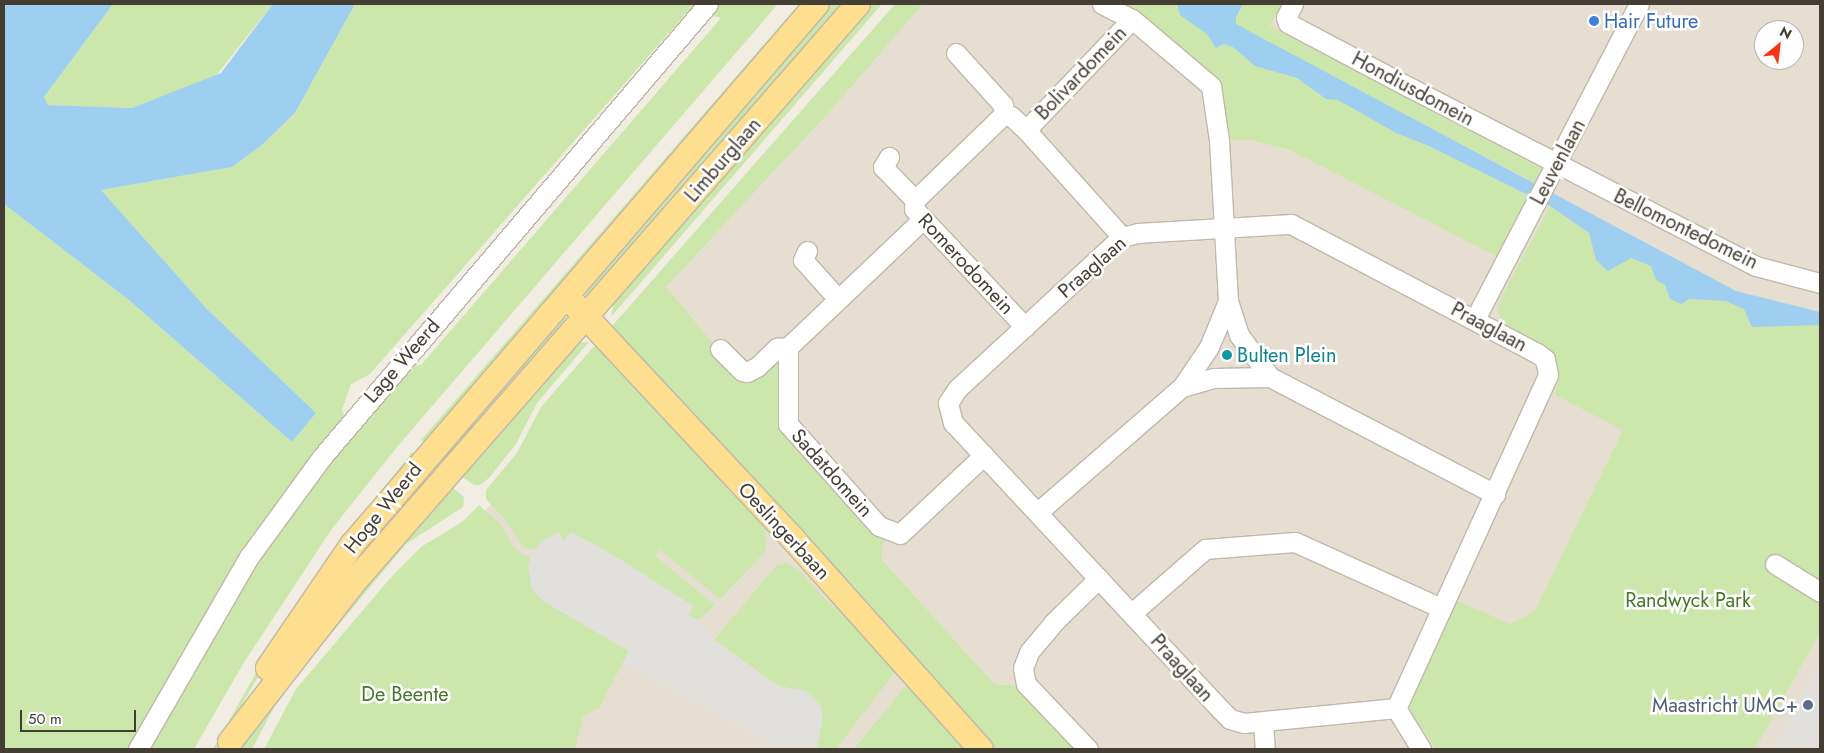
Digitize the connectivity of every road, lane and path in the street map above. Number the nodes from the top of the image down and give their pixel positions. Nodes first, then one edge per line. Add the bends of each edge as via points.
1 (708, 4) edge
2 (817, 4) edge
3 (858, 4) edge
4 (1102, 4) edge
5 (1293, 4) edge
6 (1639, 4) edge
7 (1132, 19) junction
8 (956, 53) dead end
9 (1004, 114) junction
10 (1026, 130) junction
11 (889, 157) dead end
12 (1552, 172) junction
13 (914, 200) junction
14 (923, 219) junction
15 (1226, 228) junction
16 (1122, 237) junction
17 (807, 251) dead end
18 (1820, 283) edge
19 (566, 295) junction
20 (838, 299) junction
21 (1228, 301) junction
22 (585, 315) junction
23 (1475, 319) junction
24 (1025, 327) junction
25 (788, 347) junction
26 (720, 349) dead end
27 (1270, 377) junction
28 (1182, 386) junction
29 (984, 455) junction
30 (1495, 494) junction
31 (1038, 512) junction
32 (1775, 564) dead end
33 (1099, 578) junction
34 (1820, 592) edge
35 (1441, 608) junction
36 (1132, 613) junction
37 (1396, 708) junction
38 (1263, 723) junction
39 (228, 746) edge
40 (138, 749) edge
41 (980, 749) edge
42 (1088, 749) edge
43 (1265, 749) edge
44 (1421, 749) edge

1 - 40 street, Lage Weerd via 317,464 249,557
2 - 19 main road, Limburglaan
3 - 22 main road, Limburglaan
4 - 7 street
5 - 12 street, Hondiusdomein via 1286,17 1288,23
6 - 12 street, Leuvenlaan
7 - 10 street, Bolivardomein
7 - 15 street, Bolivardomein via 1211,86 1217,115
8 - 9 street via 1003,105
9 - 10 street
9 - 13 street, Romerodomein
10 - 16 street
11 - 13 street via 883,167
12 - 18 street, Bellomontedomein via 1756,266
12 - 23 street, Leuvenlaan
13 - 14 street, Romerodomein via 914,209
14 - 20 street
14 - 24 street, Romerodomein
15 - 16 street, Praaglaan
15 - 21 street, Bolivardomein
15 - 23 street, Praaglaan via 1291,224
16 - 24 street, Praaglaan
17 - 20 street via 802,260
19 - 22 main road, Oeslingerbaan
19 - 39 main road, Hoge Weerd via 352,545 262,678
20 - 25 street
21 - 27 street via 1239,334
21 - 28 street via 1208,347
22 - 39 main road, Hoge Weerd via 354,582
22 - 41 main road, Oeslingerbaan via 910,668
23 - 30 street, Praaglaan via 1537,353 1548,367 1546,384
24 - 29 street, Praaglaan via 957,389 948,403 953,423
25 - 26 street via 777,348 747,372
25 - 29 street, Sadatdomein via 788,424 879,526 900,534
27 - 28 street via 1214,378
27 - 30 street
28 - 31 street
29 - 31 street, Praaglaan
30 - 35 street, Praaglaan
31 - 33 street, Praaglaan
32 - 34 street
33 - 36 street, Praaglaan
33 - 42 street via 1053,623 1029,652 1023,668 1026,684
35 - 36 street via 1295,542 1205,549
35 - 37 street, Praaglaan
36 - 38 street, Praaglaan via 1225,715 1237,721
37 - 38 street, Praaglaan
37 - 44 street
38 - 43 street

